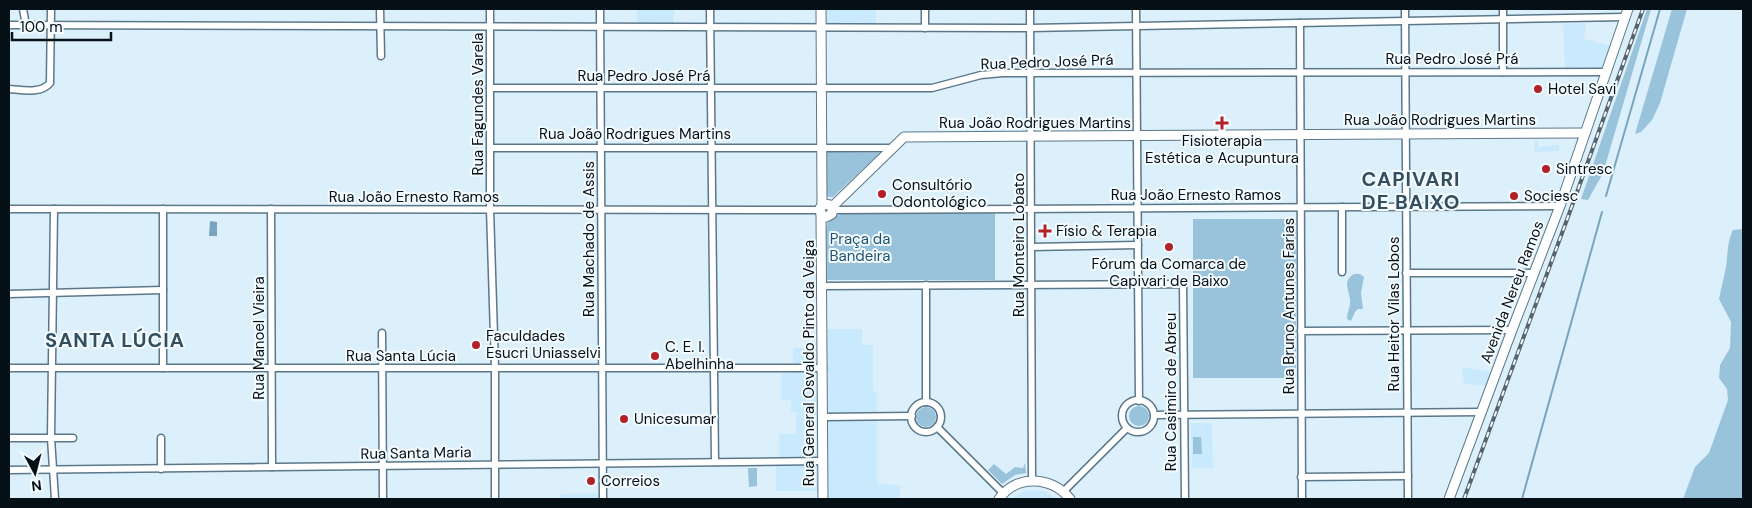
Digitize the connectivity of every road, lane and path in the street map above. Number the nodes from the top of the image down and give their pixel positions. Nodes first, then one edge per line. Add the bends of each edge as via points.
1 (24, 9) edge
2 (51, 9) edge
3 (380, 9) edge
4 (490, 9) edge
5 (600, 9) edge
6 (710, 9) edge
7 (820, 9) edge
8 (925, 9) edge
9 (1030, 9) edge
10 (1136, 9) edge
11 (1405, 9) edge
12 (1502, 9) edge
13 (1626, 13) edge
14 (1503, 20) junction
15 (1405, 22) junction
16 (1300, 23) junction
17 (9, 25) edge
18 (26, 25) junction
19 (51, 25) junction
20 (380, 26) junction
21 (1136, 26) junction
22 (490, 27) junction
23 (600, 27) junction
24 (710, 27) junction
25 (821, 28) junction
26 (925, 28) junction
27 (1030, 28) junction
28 (380, 56) dead end
29 (1300, 72) junction
30 (1405, 72) junction
31 (1503, 72) junction
32 (1606, 72) junction
33 (1030, 73) junction
34 (1137, 73) junction
35 (490, 88) junction
36 (600, 88) junction
37 (711, 88) junction
38 (821, 88) junction
39 (9, 90) edge
40 (1585, 133) junction
41 (1406, 134) junction
42 (1301, 135) junction
43 (1030, 136) junction
44 (1137, 136) junction
45 (491, 148) junction
46 (601, 148) junction
47 (711, 148) junction
48 (821, 148) junction
49 (893, 148) junction
50 (1560, 206) junction
51 (1301, 207) junction
52 (1342, 207) junction
53 (1406, 207) junction
54 (1138, 208) junction
55 (9, 209) edge
56 (54, 209) junction
57 (163, 209) junction
58 (272, 209) junction
59 (490, 209) junction
60 (1031, 209) junction
61 (601, 210) junction
62 (712, 210) junction
63 (826, 210) junction
64 (1138, 245) junction
65 (1031, 247) junction
66 (1342, 272) dead end
67 (1406, 273) junction
68 (1534, 273) junction
69 (1138, 284) junction
70 (926, 285) junction
71 (1031, 285) junction
72 (822, 286) junction
73 (163, 290) junction
74 (9, 294) edge
75 (53, 294) junction
76 (1512, 330) junction
77 (1301, 331) junction
78 (1407, 331) junction
79 (382, 332) dead end
80 (9, 368) edge
81 (52, 368) junction
82 (164, 368) junction
83 (272, 368) junction
84 (382, 368) junction
85 (495, 368) junction
86 (602, 368) junction
87 (714, 368) junction
88 (823, 368) junction
89 (1139, 401) junction
90 (926, 402) junction
91 (1407, 412) junction
92 (1482, 412) junction
93 (1301, 414) junction
94 (1154, 415) junction
95 (1184, 415) junction
96 (823, 416) junction
97 (912, 416) junction
98 (937, 427) junction
99 (1127, 428) junction
100 (9, 438) edge
101 (51, 438) junction
102 (73, 438) dead end
103 (161, 438) dead end
104 (823, 461) junction
105 (715, 462) junction
106 (602, 464) junction
107 (495, 465) junction
108 (382, 466) junction
109 (272, 467) junction
110 (161, 469) junction
111 (9, 470) edge
112 (52, 470) junction
113 (1408, 476) junction
114 (1302, 477) junction
115 (1032, 480) junction
116 (1064, 492) junction
117 (1001, 496) edge
118 (55, 499) edge
119 (383, 499) edge
120 (495, 499) edge
121 (603, 499) edge
122 (824, 499) edge
123 (1070, 499) edge
124 (1185, 499) edge
125 (1302, 499) edge
126 (1408, 499) edge
127 (1449, 499) edge

1 - 18 street
2 - 19 street
3 - 20 street
4 - 22 street, Rua Fagundes Varela
5 - 23 street, Rua Machado de Assis
6 - 24 street
7 - 25 street, Rua General Osvaldo Pinto da Veiga
8 - 26 street
9 - 27 street, Rua Monteiro Lobato
10 - 21 street
11 - 15 street, Rua Heitor Vilas Lobos
12 - 14 street
13 - 14 street
13 - 32 street, Avenida Nereu Ramos
14 - 15 street
14 - 31 street
15 - 16 street
15 - 30 street, Rua Heitor Vilas Lobos
16 - 21 street
16 - 29 street, Rua Bruno Antunes Farias
17 - 18 street
18 - 19 street
19 - 20 street
19 - 39 street via 50,83 36,90
20 - 22 street
20 - 28 street
21 - 27 street
21 - 34 street
22 - 23 street
22 - 35 street, Rua Fagundes Varela
23 - 24 street
23 - 36 street, Rua Machado de Assis
24 - 25 street
24 - 37 street
25 - 26 street
25 - 38 street, Rua General Osvaldo Pinto da Veiga
26 - 27 street
27 - 33 street, Rua Monteiro Lobato
29 - 30 street, Rua Pedro José Prá
29 - 34 street, Rua Pedro José Prá
29 - 42 street, Rua Bruno Antunes Farias
30 - 31 street, Rua Pedro José Prá
30 - 41 street, Rua Heitor Vilas Lobos
31 - 32 street, Rua Pedro José Prá
32 - 40 street, Avenida Nereu Ramos
33 - 34 street, Rua Pedro José Prá
33 - 38 street, Rua Pedro José Prá via 987,74 932,88
33 - 43 street, Rua Monteiro Lobato
34 - 44 street
35 - 36 street, Rua Pedro José Prá
35 - 45 street, Rua Fagundes Varela
36 - 37 street, Rua Pedro José Prá
36 - 46 street, Rua Machado de Assis
37 - 38 street, Rua Pedro José Prá
37 - 47 street
38 - 48 street, Rua General Osvaldo Pinto da Veiga
40 - 41 street, Rua João Rodrigues Martins
40 - 50 street, Avenida Nereu Ramos
41 - 42 street, Rua João Rodrigues Martins
41 - 53 street, Rua Heitor Vilas Lobos
42 - 44 street, Rua João Rodrigues Martins
42 - 51 street, Rua Bruno Antunes Farias
43 - 44 street, Rua João Rodrigues Martins
43 - 49 street, Rua João Rodrigues Martins via 904,137
43 - 60 street, Rua Monteiro Lobato
44 - 54 street
45 - 46 street, Rua João Rodrigues Martins
45 - 59 street, Rua Fagundes Varela
46 - 47 street, Rua João Rodrigues Martins
46 - 61 street, Rua Machado de Assis
47 - 48 street, Rua João Rodrigues Martins
47 - 62 street
48 - 49 street, Rua João Rodrigues Martins
48 - 63 street, Rua General Osvaldo Pinto da Veiga
49 - 63 street
50 - 53 street, Rua João Ernesto Ramos
50 - 68 street, Avenida Nereu Ramos
51 - 52 street, Rua João Ernesto Ramos
51 - 54 street, Rua João Ernesto Ramos
51 - 77 street, Rua Bruno Antunes Farias
52 - 53 street, Rua João Ernesto Ramos
52 - 66 street
53 - 67 street, Rua Heitor Vilas Lobos
54 - 60 street, Rua João Ernesto Ramos
54 - 64 street
55 - 56 street, Rua João Ernesto Ramos
56 - 57 street, Rua João Ernesto Ramos
56 - 75 street
57 - 58 street, Rua João Ernesto Ramos
57 - 73 street
58 - 59 street, Rua João Ernesto Ramos
58 - 83 street, Rua Manoel Vieira
59 - 61 street, Rua João Ernesto Ramos
59 - 85 street, Rua Fagundes Varela
60 - 63 street, Rua João Ernesto Ramos
60 - 65 street, Rua Monteiro Lobato
61 - 62 street, Rua João Ernesto Ramos
61 - 86 street, Rua Machado de Assis
62 - 63 street, Rua João Ernesto Ramos
62 - 87 street
63 - 72 street, Rua General Osvaldo Pinto da Veiga via 822,227
64 - 65 street
64 - 69 street
65 - 71 street, Rua Monteiro Lobato
67 - 68 street
67 - 78 street, Rua Heitor Vilas Lobos
68 - 76 street, Avenida Nereu Ramos
69 - 71 street
69 - 89 street
69 - 95 street, Rua Casimiro de Abreu via 1183,284
70 - 71 street
70 - 72 street
70 - 90 street
71 - 115 street, Rua Monteiro Lobato
72 - 88 street, Rua General Osvaldo Pinto da Veiga
73 - 75 street
73 - 82 street
74 - 75 street
75 - 81 street
76 - 78 street
76 - 92 street, Avenida Nereu Ramos
77 - 78 street
77 - 93 street, Rua Bruno Antunes Farias
78 - 91 street, Rua Heitor Vilas Lobos
79 - 84 street
80 - 81 street, Rua Santa Lúcia
81 - 82 street, Rua Santa Lúcia
81 - 101 street
82 - 83 street, Rua Santa Lúcia
83 - 84 street, Rua Santa Lúcia
83 - 109 street, Rua Manoel Vieira
84 - 85 street, Rua Santa Lúcia
84 - 108 street
85 - 86 street, Rua Santa Lúcia
85 - 107 street, Rua Fagundes Varela
86 - 87 street, Rua Santa Lúcia
86 - 106 street, Rua Machado de Assis
87 - 88 street, Rua Santa Lúcia
87 - 105 street
88 - 96 street, Rua General Osvaldo Pinto da Veiga
89 - 94 street via 1148,404
89 - 99 street via 1130,403 1124,411 1123,421
90 - 97 street via 916,406
90 - 98 street via 934,404 940,411 941,420
91 - 92 street
91 - 93 street
91 - 113 street, Rua Heitor Vilas Lobos
92 - 127 street, Avenida Nereu Ramos
93 - 95 street
93 - 114 street, Rua Bruno Antunes Farias
94 - 95 street
94 - 99 street via 1152,425 1144,431 1134,432
95 - 124 street, Rua Casimiro de Abreu
96 - 97 street
96 - 104 street, Rua General Osvaldo Pinto da Veiga
97 - 98 street via 920,430 929,431
98 - 117 street
99 - 116 street
100 - 101 street
101 - 102 street
101 - 112 street
103 - 110 street
104 - 105 street, Rua Santa Maria
104 - 122 street, Rua General Osvaldo Pinto da Veiga
105 - 106 street, Rua Santa Maria
106 - 107 street, Rua Santa Maria
106 - 121 street, Rua Machado de Assis
107 - 108 street, Rua Santa Maria
107 - 120 street, Rua Fagundes Varela
108 - 109 street, Rua Santa Maria
108 - 119 street
109 - 110 street, Rua Santa Maria
110 - 112 street, Rua Santa Maria
111 - 112 street, Rua Santa Maria
112 - 118 street
113 - 114 street
113 - 126 street, Rua Heitor Vilas Lobos
114 - 125 street, Rua Bruno Antunes Farias
115 - 116 street via 1055,485
115 - 117 street via 1019,483
116 - 123 street

